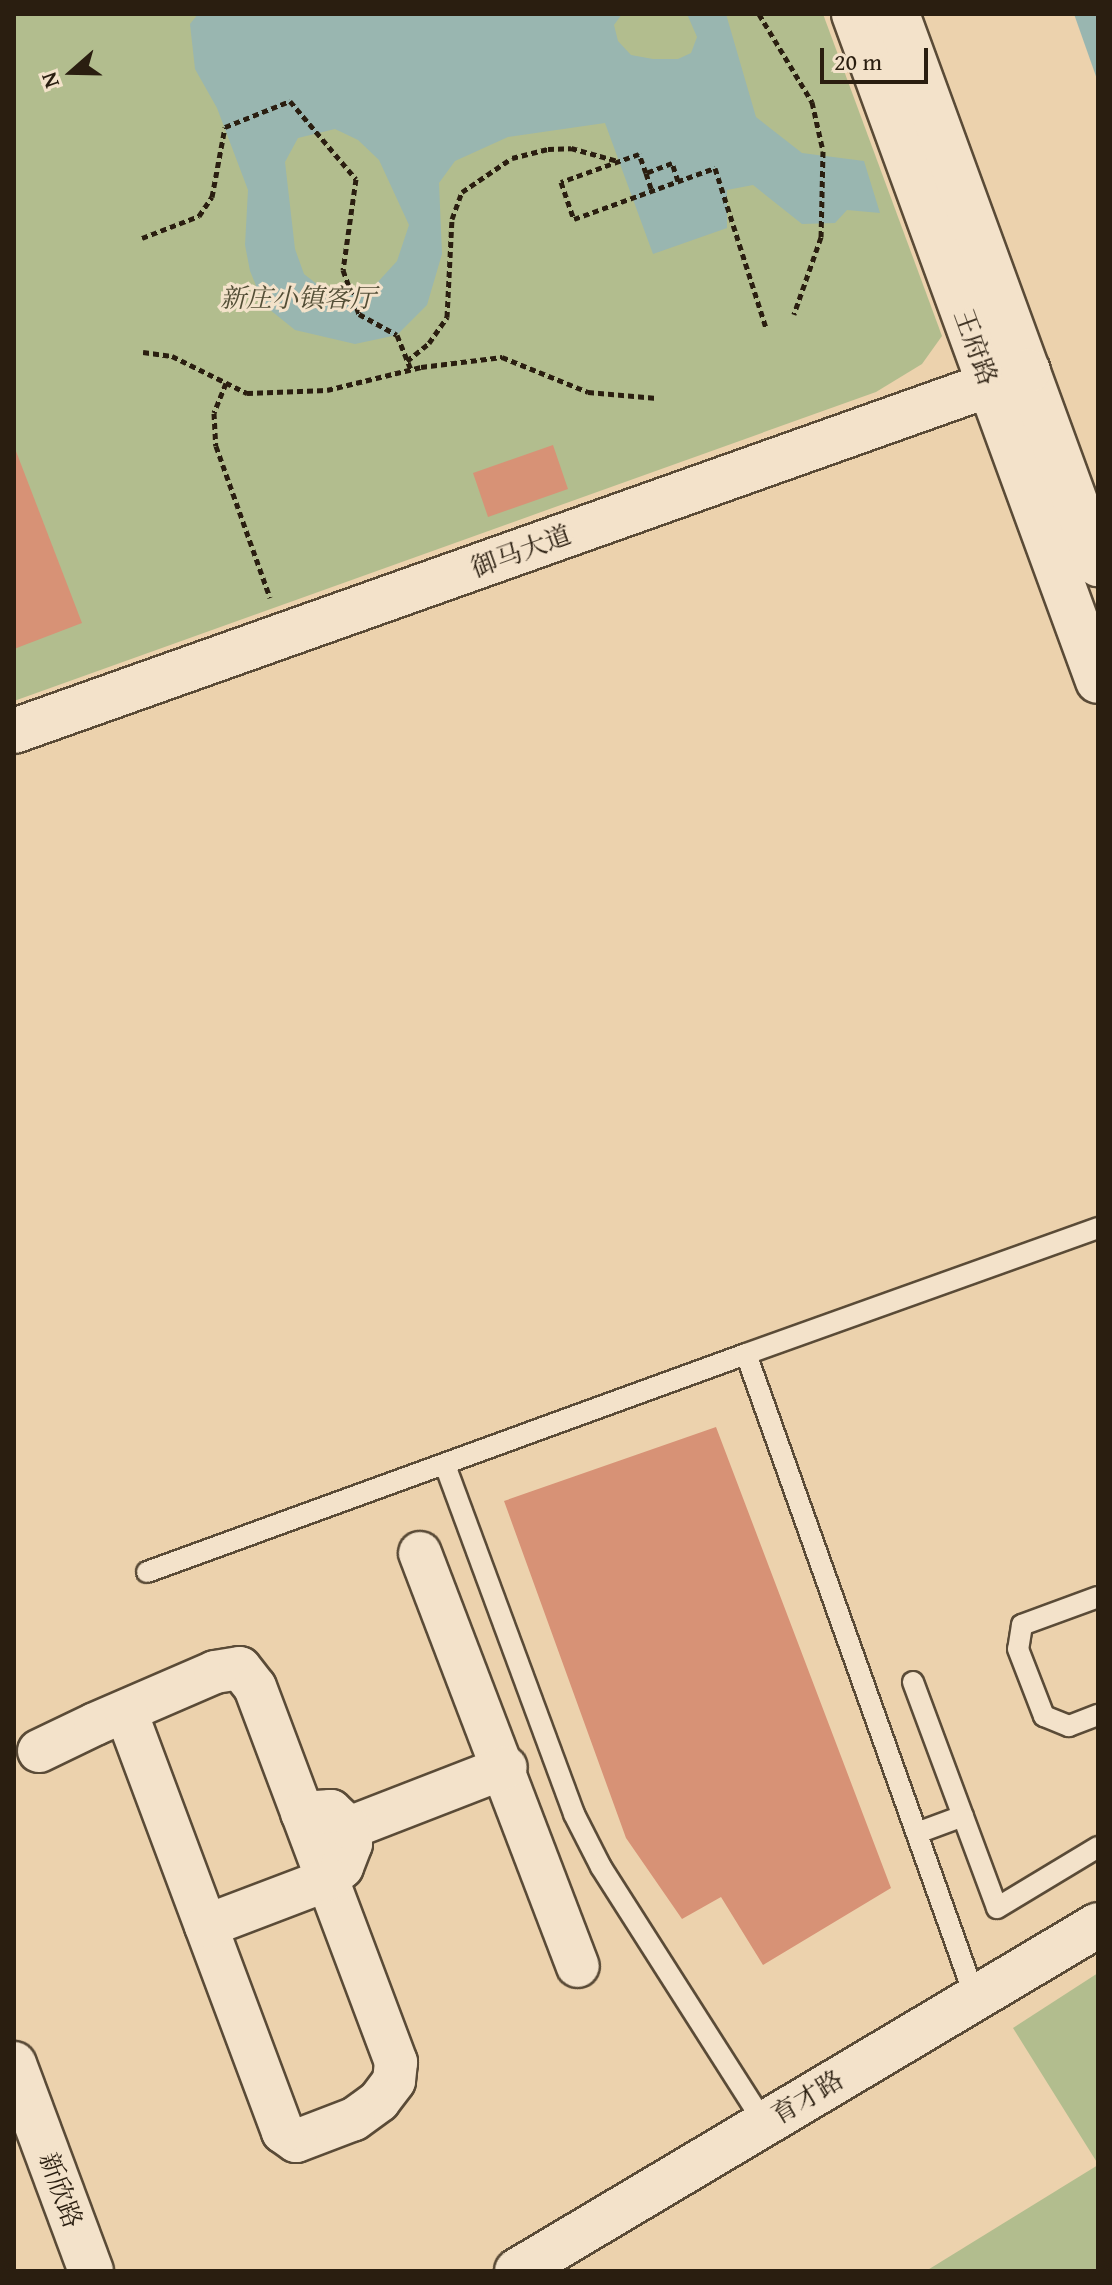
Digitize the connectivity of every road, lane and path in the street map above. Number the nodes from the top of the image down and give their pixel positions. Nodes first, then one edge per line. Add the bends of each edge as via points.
1 (759, 14) edge
2 (854, 14) edge
3 (897, 14) edge
4 (619, 161) junction
5 (646, 173) junction
6 (678, 181) junction
7 (652, 191) junction
8 (142, 238) dead end
9 (794, 314) dead end
10 (766, 328) dead end
11 (143, 352) dead end
12 (407, 361) junction
13 (411, 370) junction
14 (1009, 378) junction
15 (226, 383) junction
16 (657, 398) dead end
17 (1098, 564) edge
18 (283, 635) junction
19 (1098, 681) edge
20 (14, 731) edge
21 (1098, 1228) edge
22 (746, 1354) junction
23 (445, 1465) junction
24 (420, 1553) dead end
25 (147, 1572) dead end
26 (1098, 1597) edge
27 (913, 1682) dead end
28 (126, 1711) junction
29 (1098, 1715) edge
30 (39, 1751) dead end
31 (506, 1767) junction
32 (302, 1813) junction
33 (963, 1816) junction
34 (349, 1828) junction
35 (917, 1833) junction
36 (1098, 1847) edge
37 (327, 1880) junction
38 (1098, 1925) edge
39 (206, 1926) junction
40 (578, 1966) dead end
41 (975, 1997) junction
42 (14, 2064) edge
43 (764, 2123) junction
44 (91, 2271) edge
45 (517, 2271) edge

1 - 9 path via 812,102 823,151 821,237
2 - 14 street, 王府路
3 - 14 street, 王府路
4 - 5 path via 639,154
4 - 7 path via 561,182 574,219
4 - 12 path via 571,148 548,149 512,158 462,192 452,219 447,317 429,343
5 - 6 path via 672,163
5 - 7 path
6 - 7 path
6 - 10 path via 715,168
8 - 12 path via 199,216 212,197 225,127 290,101 356,179 343,270 359,314 397,335
11 - 15 path via 172,356
12 - 13 path
13 - 15 path via 327,390 287,393 247,393
13 - 16 path via 502,357 588,392
14 - 17 street, 王府路
14 - 18 street, 御马大道
14 - 19 street, 王府路
15 - 18 path via 214,413 216,446
18 - 20 street, 御马大道
21 - 22 lane
22 - 23 lane
22 - 35 lane
23 - 25 lane
23 - 43 lane via 574,1814 601,1867
24 - 31 street
26 - 29 lane via 1022,1625 1018,1649 1044,1716 1069,1726
27 - 33 lane
28 - 30 street
28 - 32 street via 215,1672 240,1668 255,1687
28 - 39 street
31 - 34 street
31 - 40 street
32 - 34 street via 331,1811
32 - 37 street
33 - 35 lane
33 - 36 lane via 997,1908
34 - 37 street via 351,1844 342,1867
35 - 41 lane
37 - 39 street
37 - 39 street via 396,2062 394,2081 379,2101 354,2119 296,2141 283,2132
38 - 41 street, 育才路
41 - 43 street, 育才路
42 - 44 street, 新欣路
43 - 45 street, 育才路

